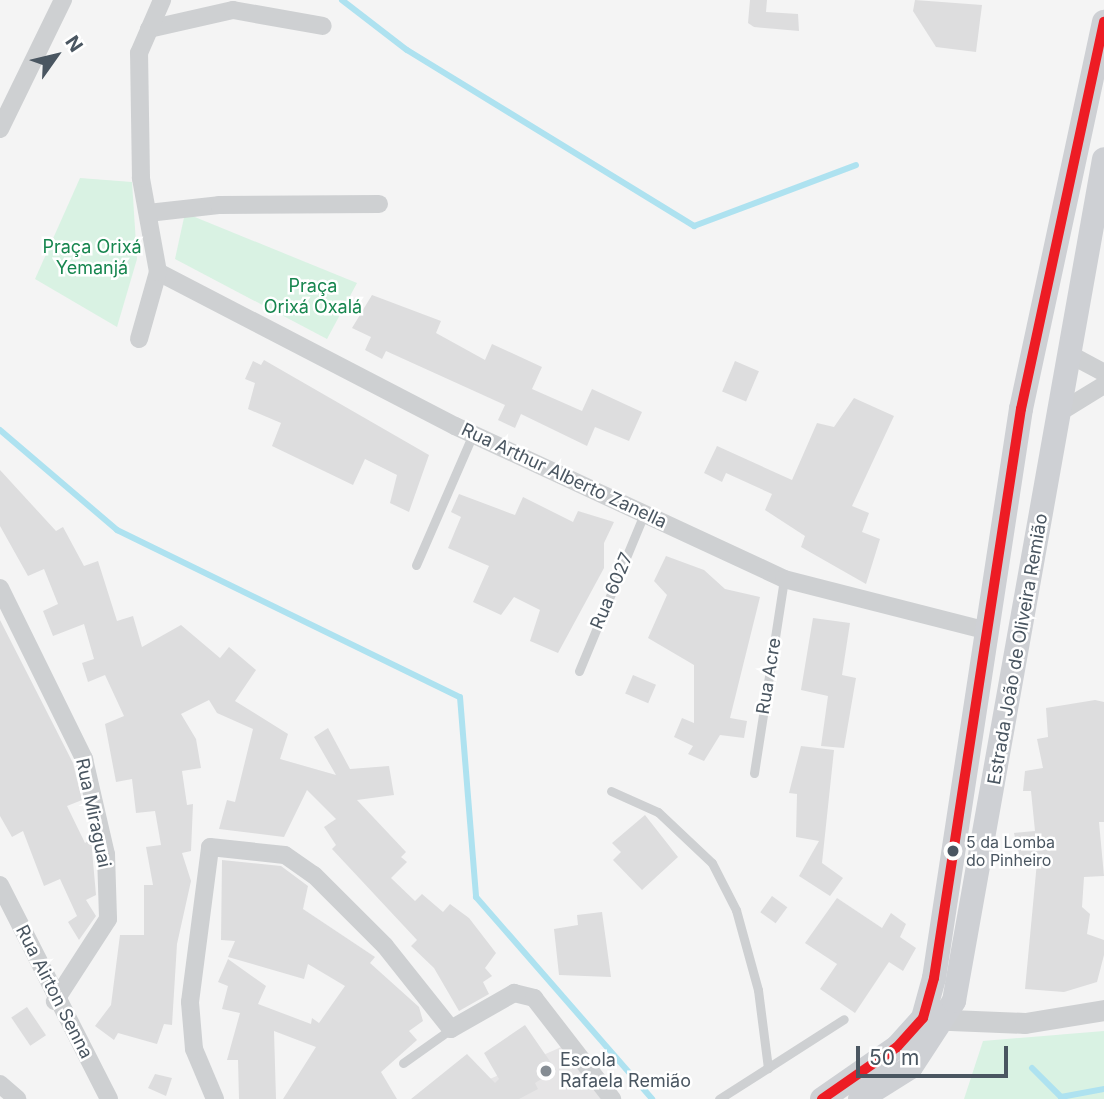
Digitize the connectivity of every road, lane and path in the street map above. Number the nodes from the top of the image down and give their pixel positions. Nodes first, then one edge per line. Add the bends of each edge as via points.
1 (63, 0) edge
2 (162, 0) edge
3 (1104, 22) edge
4 (323, 26) dead end
5 (149, 29) junction
6 (0, 129) edge
7 (1104, 159) edge
8 (379, 204) dead end
9 (148, 214) junction
10 (158, 272) junction
11 (139, 339) dead end
12 (1069, 354) junction
13 (1104, 373) edge
14 (1104, 385) edge
15 (1021, 409) junction
16 (1059, 412) junction
17 (473, 434) junction
18 (645, 512) junction
19 (416, 565) dead end
20 (784, 579) junction
21 (0, 588) edge
22 (988, 631) junction
23 (579, 671) dead end
24 (754, 773) dead end
25 (611, 791) dead end
26 (0, 884) edge
27 (55, 1001) junction
28 (1104, 1010) edge
29 (844, 1019) dead end
30 (934, 1021) junction
31 (451, 1030) junction
32 (403, 1063) dead end
33 (768, 1068) junction
34 (0, 1084) edge
35 (17, 1099) edge
36 (109, 1099) edge
37 (215, 1099) edge
38 (612, 1099) edge
39 (719, 1099) edge
40 (822, 1099) edge
41 (860, 1099) edge

1 - 6 street
2 - 5 street
3 - 15 main road, Estrada João de Oliveira Remião
4 - 5 street via 233,10
5 - 9 street via 139,53 141,178
7 - 12 main road, Estrada João de Oliveira Remião
8 - 9 street via 219,205
9 - 10 street
10 - 11 street
10 - 17 street, Rua Arthur Alberto Zanella
12 - 13 street
12 - 16 main road, Estrada João de Oliveira Remião
14 - 16 street
15 - 16 main road via 1034,419
15 - 22 main road, Estrada João de Oliveira Remião
16 - 30 main road, Estrada João de Oliveira Remião via 959,982
17 - 18 street, Rua Arthur Alberto Zanella
17 - 19 lane
18 - 20 street, Rua Arthur Alberto Zanella
18 - 23 lane, Rua 6027
20 - 22 street, Rua Arthur Alberto Zanella
20 - 24 lane, Rua Acre
21 - 27 street, Rua Miraguai via 84,759 106,854 107,919
22 - 30 main road, Estrada João de Oliveira Remião
25 - 33 lane via 658,812 712,863 747,950
26 - 27 street, Rua Airton Senna
27 - 36 street, Rua Airton Senna
28 - 30 street via 1025,1023
29 - 33 lane
30 - 40 main road, Estrada João de Oliveira Remião
30 - 41 main road, Estrada João de Oliveira Remião via 911,1066
31 - 32 lane
31 - 37 street via 385,946 314,875 285,855 210,847 204,854 190,1002 194,1049
31 - 38 street via 514,993 534,998
33 - 39 lane
34 - 35 street

